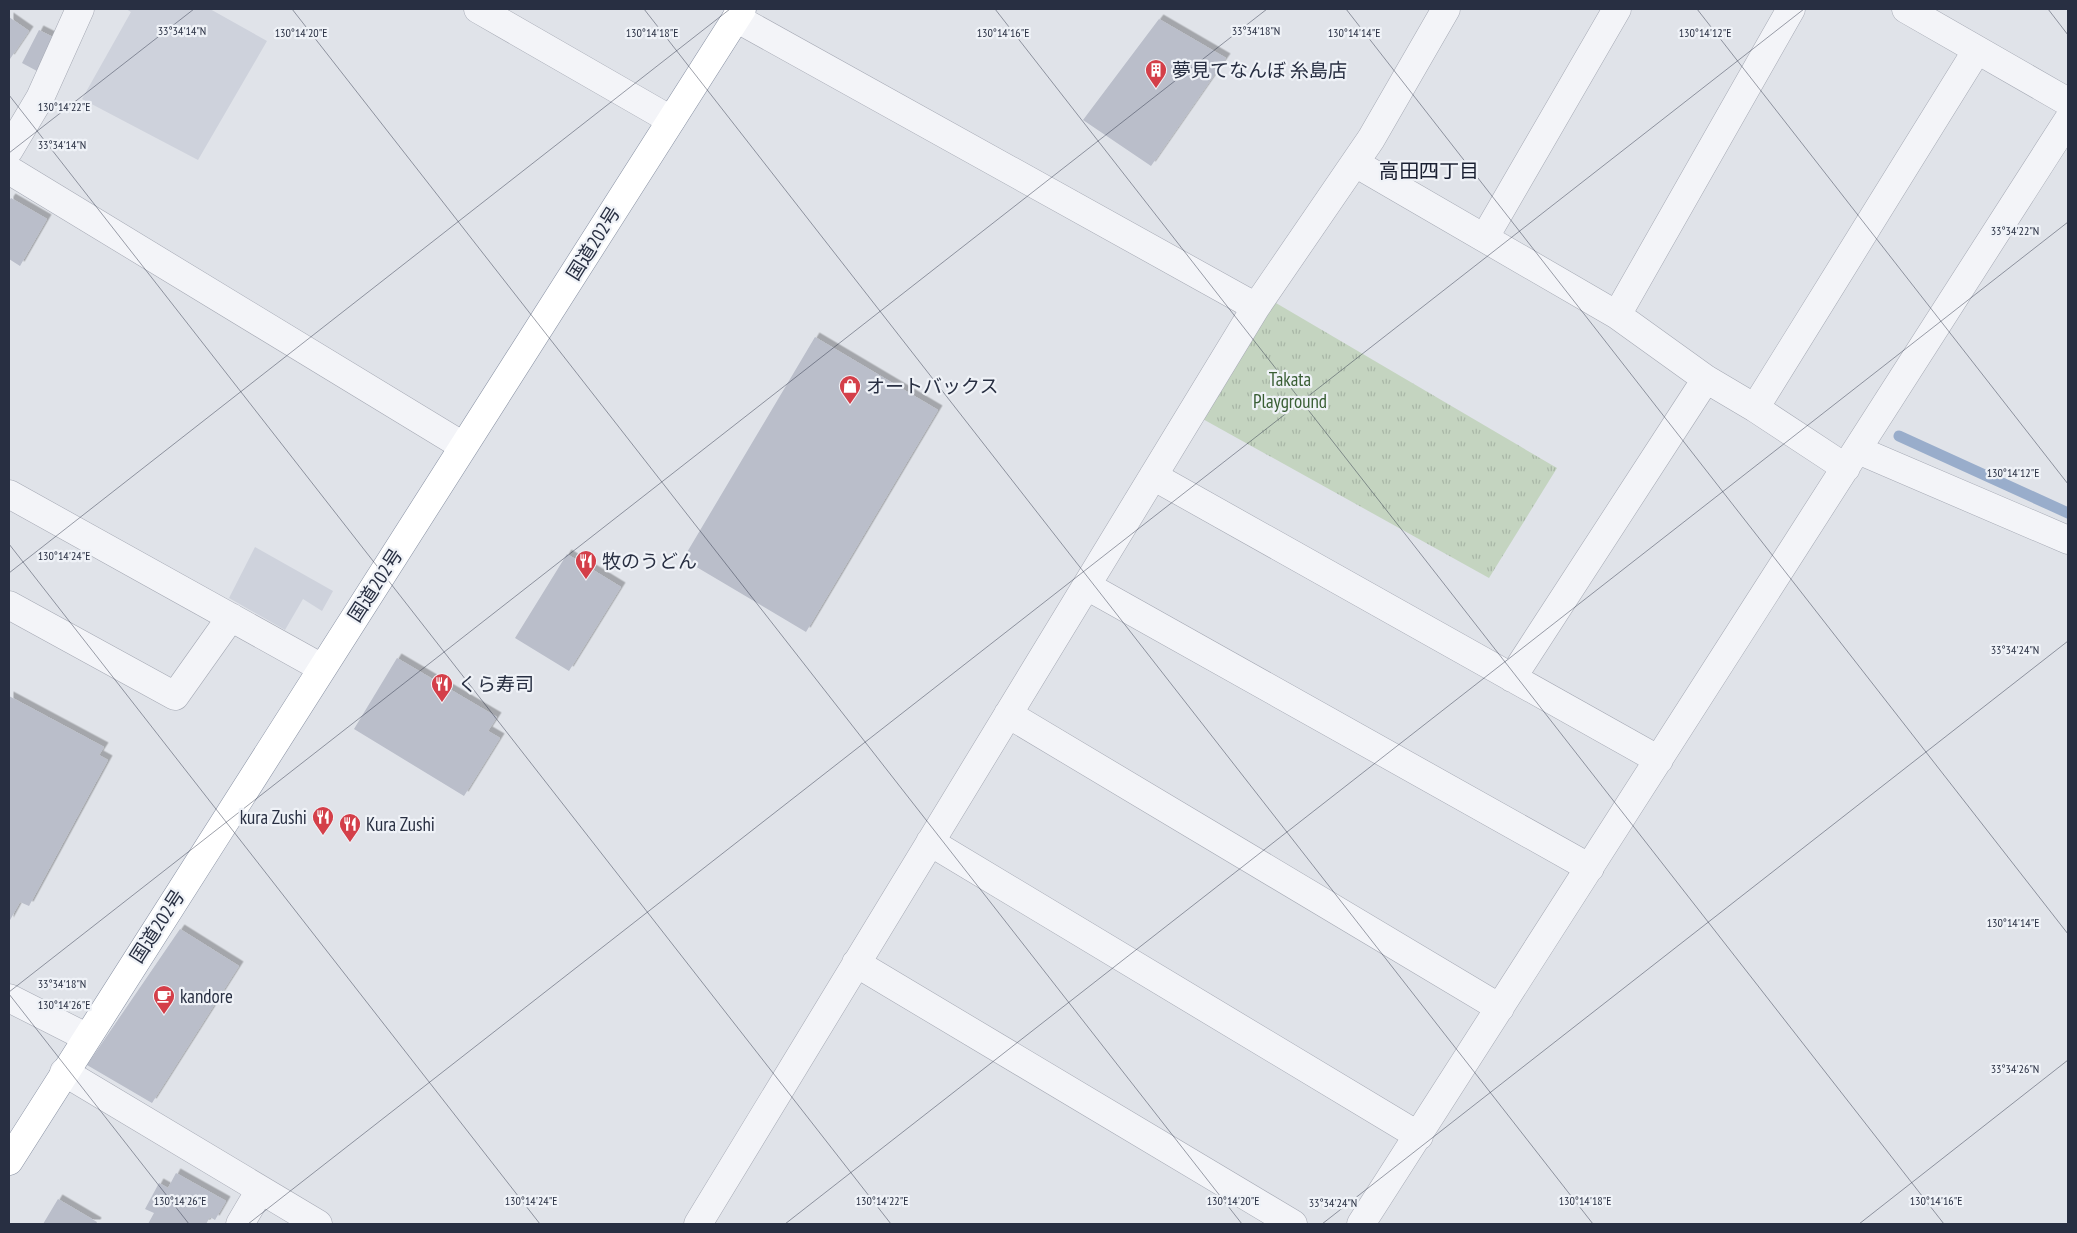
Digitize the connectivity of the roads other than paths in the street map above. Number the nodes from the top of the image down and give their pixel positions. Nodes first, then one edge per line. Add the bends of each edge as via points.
1 (80, 9) edge
2 (478, 9) edge
3 (1446, 9) edge
4 (1617, 9) edge
5 (1791, 9) edge
6 (1906, 9) edge
7 (739, 13) edge
8 (1977, 50) junction
9 (2068, 102) edge
10 (671, 120) junction
11 (2068, 120) edge
12 (9, 150) edge
13 (1355, 163) junction
14 (9, 170) edge
15 (1485, 237) junction
16 (1256, 307) junction
17 (1617, 316) junction
18 (1706, 380) junction
19 (1755, 408) junction
20 (463, 446) junction
21 (1852, 459) junction
22 (1153, 476) junction
23 (9, 494) edge
24 (2068, 540) edge
25 (1087, 586) junction
26 (9, 605) edge
27 (232, 617) junction
28 (322, 668) junction
29 (1512, 678) junction
30 (1008, 714) junction
31 (1659, 760) junction
32 (930, 842) junction
33 (1590, 868) junction
34 (856, 963) junction
35 (9, 998) edge
36 (1500, 1008) junction
37 (86, 1037) junction
38 (64, 1072) junction
39 (1418, 1136) junction
40 (9, 1161) edge
41 (260, 1190) junction
42 (240, 1224) edge
43 (318, 1224) edge
44 (698, 1224) edge
45 (1293, 1224) edge
46 (1362, 1224) edge

1 - 12 street via 40,98
2 - 10 street
3 - 13 street
4 - 15 street
5 - 17 street
6 - 8 street
7 - 10 highway, 国道202号
7 - 16 street
8 - 9 street
8 - 19 street
10 - 20 highway, 国道202号
11 - 21 street
13 - 15 street
13 - 16 street
14 - 20 street
15 - 17 street
16 - 22 street
17 - 18 street
18 - 19 street
18 - 29 street
19 - 21 street
20 - 28 highway, 国道202号
21 - 24 street
21 - 31 street
22 - 25 street
22 - 29 street
23 - 27 street
25 - 30 street
25 - 33 street
26 - 27 street via 175,696
27 - 28 street
28 - 37 highway, 国道202号
29 - 31 street
30 - 32 street
30 - 36 street
31 - 33 street
32 - 34 street
32 - 39 street
33 - 36 street
34 - 44 street
34 - 45 street
35 - 37 street
36 - 39 street
37 - 38 highway, 国道202号
38 - 40 highway, 国道202号
38 - 41 street
39 - 46 street
41 - 42 street
41 - 43 street

